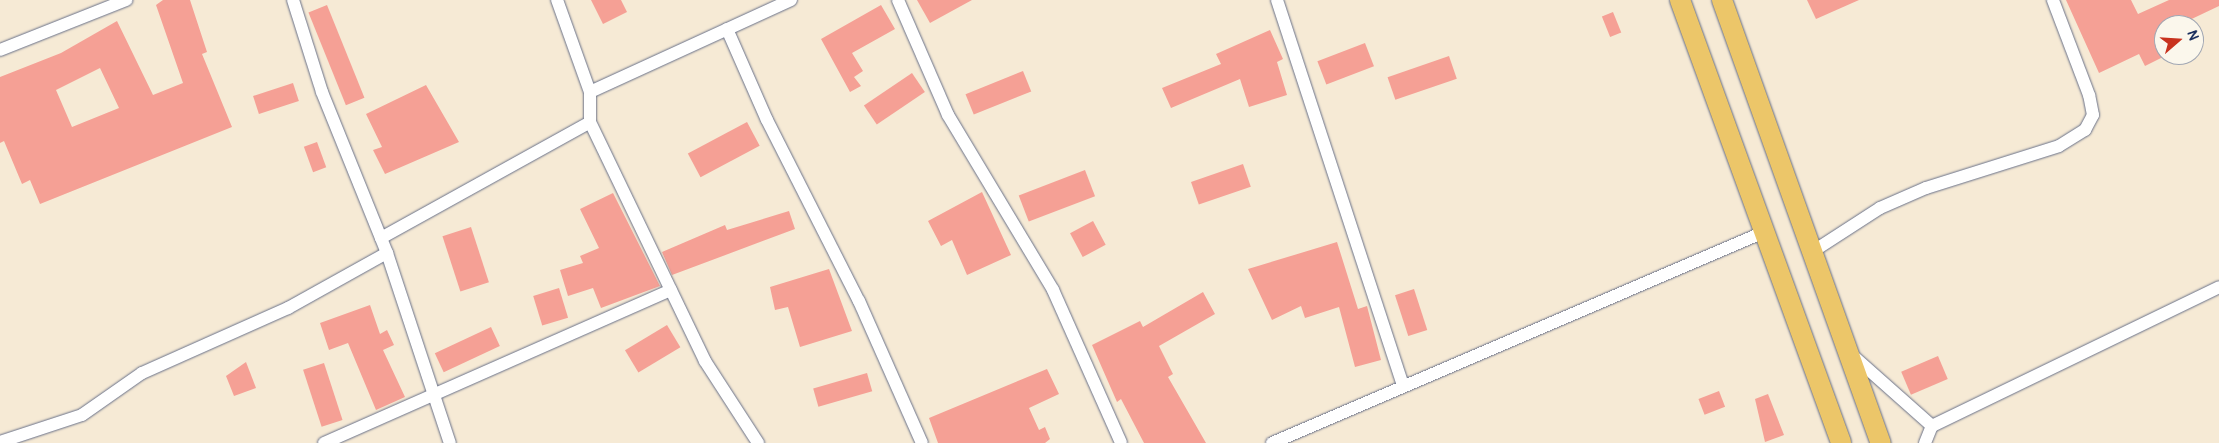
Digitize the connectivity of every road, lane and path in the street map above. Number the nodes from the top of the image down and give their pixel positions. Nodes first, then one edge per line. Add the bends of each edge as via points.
1 (126, 0) edge
2 (293, 0) edge
3 (557, 0) edge
4 (791, 0) edge
5 (898, 0) edge
6 (1276, 0) edge
7 (1680, 0) edge
8 (1722, 0) edge
9 (2053, 0) edge
10 (727, 29) junction
11 (0, 50) edge
12 (590, 92) junction
13 (590, 122) junction
14 (1764, 232) junction
15 (381, 238) junction
16 (1812, 252) junction
17 (387, 253) junction
18 (2219, 287) edge
19 (671, 290) junction
20 (1850, 354) junction
21 (1403, 384) junction
22 (432, 392) junction
23 (1932, 426) junction
24 (0, 442) edge
25 (324, 443) edge
26 (450, 443) edge
27 (758, 443) edge
28 (922, 443) edge
29 (1121, 443) edge
30 (1272, 443) edge
31 (1841, 443) edge
32 (1880, 443) edge
33 (1925, 443) edge

1 - 11 street
2 - 15 street via 322,92
3 - 12 street
4 - 10 street
5 - 29 street via 948,115 1053,290
6 - 21 street
7 - 14 highway
8 - 16 highway
9 - 16 street via 2090,95 2092,114 2085,130 2059,146 1926,188 1880,208
10 - 12 street
10 - 28 street via 767,120 859,301
12 - 13 street
13 - 15 street
13 - 19 street
14 - 21 street
14 - 31 highway
15 - 17 street
16 - 20 highway
17 - 22 street
17 - 24 street via 288,308 142,373 82,415
18 - 23 street
19 - 22 street
19 - 27 street via 705,361
20 - 23 street
20 - 32 highway
21 - 30 street
22 - 25 street
22 - 26 street
23 - 33 street

